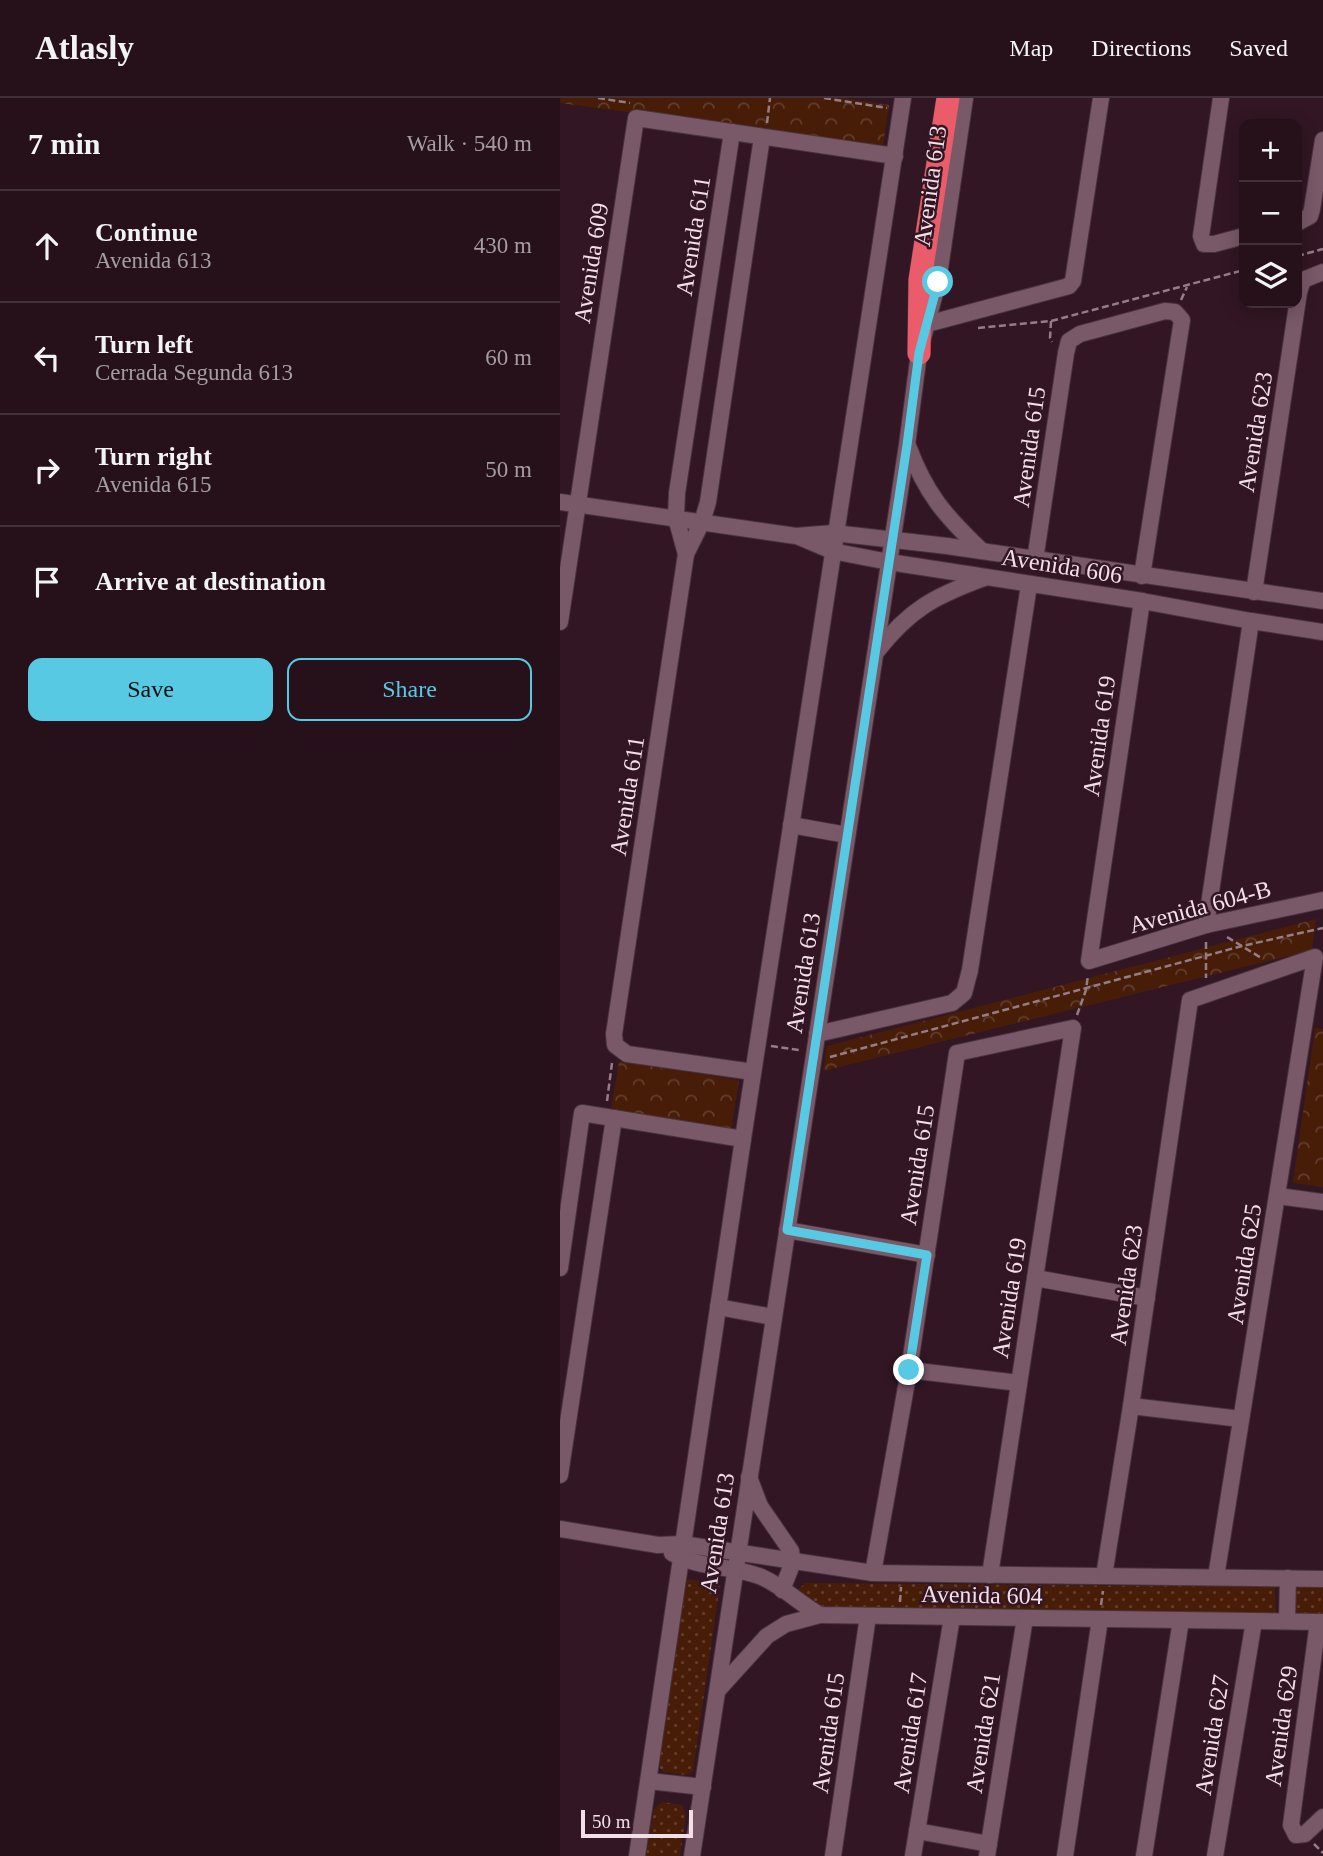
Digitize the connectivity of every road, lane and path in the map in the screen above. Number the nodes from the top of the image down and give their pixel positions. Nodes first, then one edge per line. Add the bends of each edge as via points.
1 (770, 98) edge
2 (824, 98) edge
3 (948, 98) edge
4 (965, 98) edge
5 (1101, 98) edge
6 (1221, 98) edge
7 (902, 104) edge
8 (764, 130) junction
9 (732, 132) junction
10 (1323, 140) edge
11 (895, 156) junction
12 (1303, 219) edge
13 (1239, 237) edge
14 (1323, 249) edge
15 (1302, 255) edge
16 (1239, 271) edge
17 (1323, 272) edge
18 (927, 324) junction
19 (974, 327) dead end
20 (919, 353) junction
21 (907, 445) junction
22 (560, 502) edge
23 (578, 504) junction
24 (676, 519) junction
25 (702, 522) junction
26 (834, 533) junction
27 (796, 536) junction
28 (892, 540) junction
29 (962, 548) junction
30 (832, 551) junction
31 (982, 551) junction
32 (686, 554) junction
33 (1035, 561) junction
34 (889, 562) junction
35 (959, 573) junction
36 (1142, 576) junction
37 (987, 577) junction
38 (1029, 584) junction
39 (1254, 592) junction
40 (1142, 601) junction
41 (1323, 601) edge
42 (1251, 621) junction
43 (560, 622) edge
44 (1323, 632) edge
45 (876, 653) junction
46 (791, 825) junction
47 (847, 835) junction
48 (1323, 900) edge
49 (1206, 925) junction
50 (1323, 928) edge
51 (1242, 946) junction
52 (1206, 958) junction
53 (1089, 961) junction
54 (1280, 969) junction
55 (1086, 990) junction
56 (1206, 995) junction
57 (1316, 998) edge
58 (1073, 1028) junction
59 (817, 1034) junction
60 (757, 1043) junction
61 (615, 1045) junction
62 (814, 1052) junction
63 (753, 1072) junction
64 (609, 1117) junction
65 (743, 1139) junction
66 (1278, 1196) junction
67 (1323, 1202) edge
68 (787, 1230) junction
69 (927, 1255) junction
70 (560, 1268) edge
71 (1035, 1278) junction
72 (1147, 1298) junction
73 (718, 1307) junction
74 (773, 1317) junction
75 (909, 1370) junction
76 (1019, 1383) junction
77 (1131, 1406) junction
78 (1241, 1419) junction
79 (560, 1475) edge
80 (749, 1476) junction
81 (560, 1529) edge
82 (681, 1551) junction
83 (737, 1552) junction
84 (793, 1562) junction
85 (735, 1569) junction
86 (873, 1573) junction
87 (901, 1574) junction
88 (990, 1575) junction
89 (1104, 1576) junction
90 (1216, 1577) junction
91 (1288, 1578) junction
92 (1323, 1579) edge
93 (782, 1590) junction
94 (820, 1615) junction
95 (868, 1616) junction
96 (900, 1616) junction
97 (952, 1617) junction
98 (1025, 1618) junction
99 (1100, 1619) junction
100 (1181, 1620) junction
101 (1254, 1621) junction
102 (1287, 1621) junction
103 (1321, 1622) edge
104 (717, 1692) junction
105 (649, 1781) junction
106 (703, 1787) junction
107 (1323, 1817) edge
108 (917, 1831) junction
109 (988, 1850) edge
110 (637, 1856) edge
111 (692, 1856) edge
112 (833, 1856) edge
113 (913, 1856) edge
114 (1065, 1856) edge
115 (1144, 1856) edge
116 (1215, 1856) edge

1 - 8 path
2 - 7 path
3 - 20 highway via 920,281
4 - 18 street, Avenida 613 via 938,282
5 - 18 street via 1073,281 1069,286
6 - 13 street via 1201,236 1204,244
7 - 11 street, Avenida 613
8 - 9 street
8 - 11 street
8 - 25 street, Avenida 611
9 - 23 street, Avenida 609 via 636,118
9 - 24 street, Avenida 611
10 - 12 street
11 - 26 street, Avenida 613
14 - 15 path
16 - 19 path via 1051,321
17 - 39 street, Avenida 623 via 1303,280 1299,292
18 - 20 street, Avenida 613
20 - 21 street, Avenida 613
21 - 28 street, Avenida 613
21 - 31 street via 937,505
22 - 23 street, Avenida 606
23 - 24 street, Avenida 606
23 - 43 street, Avenida 609
24 - 25 street, Avenida 606
24 - 32 street, Avenida 611
25 - 27 street, Avenida 606
25 - 32 street, Avenida 611
26 - 27 street, Avenida 606
26 - 28 street, Avenida 606
26 - 30 street, Avenida 613
27 - 30 street, Avenida 606
28 - 29 street, Avenida 606
28 - 34 street, Avenida 613
29 - 31 street, Avenida 606
29 - 35 street
30 - 34 street, Avenida 606
30 - 46 street, Avenida 613
31 - 33 street, Avenida 606
32 - 61 street, Avenida 611
33 - 36 street, Avenida 606
33 - 36 street, Avenida 615 via 1069,341 1080,334 1175,312 1182,320
34 - 35 street, Avenida 606
34 - 45 street, Avenida 613
35 - 37 street, Avenida 606
36 - 39 street, Avenida 606
37 - 38 street, Avenida 606
37 - 45 street via 915,610
38 - 40 street, Avenida 606
38 - 59 street via 964,993 951,1003
39 - 41 street, Avenida 606
40 - 42 street, Avenida 606
40 - 53 street, Avenida 619
42 - 44 street, Avenida 606
42 - 49 street
45 - 47 street, Avenida 613
46 - 47 street
46 - 60 street, Avenida 613
47 - 59 street, Avenida 613
48 - 49 street, Avenida 604-B
49 - 51 path
49 - 52 path
49 - 53 street, Avenida 604-B
50 - 51 path
51 - 52 path
51 - 54 path
52 - 55 path
52 - 56 path
53 - 55 path
54 - 56 street
54 - 57 street, Avenida 625 via 1315,957
55 - 58 path
55 - 62 path via 833,1057
56 - 72 street, Avenida 623 via 1190,1000
57 - 66 street, Avenida 625
58 - 69 street, Avenida 615 via 957,1054
58 - 71 street, Avenida 619
59 - 62 street, Avenida 613
60 - 62 path
60 - 63 street, Avenida 613
61 - 63 street via 627,1054
61 - 64 path
62 - 68 street, Avenida 613
63 - 65 street, Avenida 613
64 - 65 street
64 - 70 street via 582,1113
64 - 79 street
65 - 73 street, Avenida 613
66 - 67 street
66 - 78 street, Avenida 625
68 - 69 street
68 - 74 street, Avenida 613
69 - 75 street, Avenida 615
71 - 72 street
71 - 76 street, Avenida 619
72 - 77 street, Avenida 623
73 - 74 street
73 - 82 street, Avenida 613
74 - 80 street, Avenida 613
75 - 76 street
75 - 86 street, Avenida 615
76 - 88 street, Avenida 619
77 - 78 street
77 - 89 street, Avenida 623
78 - 90 street, Avenida 625
80 - 83 street, Avenida 613
80 - 84 street via 760,1506 791,1551
81 - 82 street, Avenida 604
82 - 83 street, Avenida 604
82 - 85 street, Avenida 604
82 - 105 street, Avenida 613
83 - 84 street, Avenida 604
83 - 85 street, Avenida 613
84 - 86 street, Avenida 604
84 - 93 street
85 - 93 street, Avenida 604 via 765,1578
85 - 104 street, Avenida 613
86 - 87 street, Avenida 604
87 - 88 street, Avenida 604
87 - 96 path
88 - 89 street, Avenida 604
89 - 90 street, Avenida 604
89 - 99 path
90 - 91 street, Avenida 604
91 - 92 street, Avenida 604
91 - 102 street
93 - 94 street, Avenida 604
94 - 95 street, Avenida 604
94 - 104 street via 786,1624 767,1636
95 - 96 street, Avenida 604
95 - 112 street, Avenida 615
96 - 97 street, Avenida 604
97 - 98 street, Avenida 604
97 - 108 street, Avenida 617
98 - 99 street, Avenida 604
98 - 109 street, Avenida 621
99 - 100 street, Avenida 604
99 - 114 street
100 - 101 street, Avenida 604
100 - 115 street
101 - 102 street, Avenida 604
101 - 116 street, Avenida 627
102 - 103 street, Avenida 604
103 - 107 street, Avenida 629 via 1291,1825 1296,1835 1305,1834
104 - 106 street, Avenida 613
105 - 106 street
105 - 110 street, Avenida 613
106 - 111 street, Avenida 613
108 - 109 street
108 - 113 street, Avenida 617

